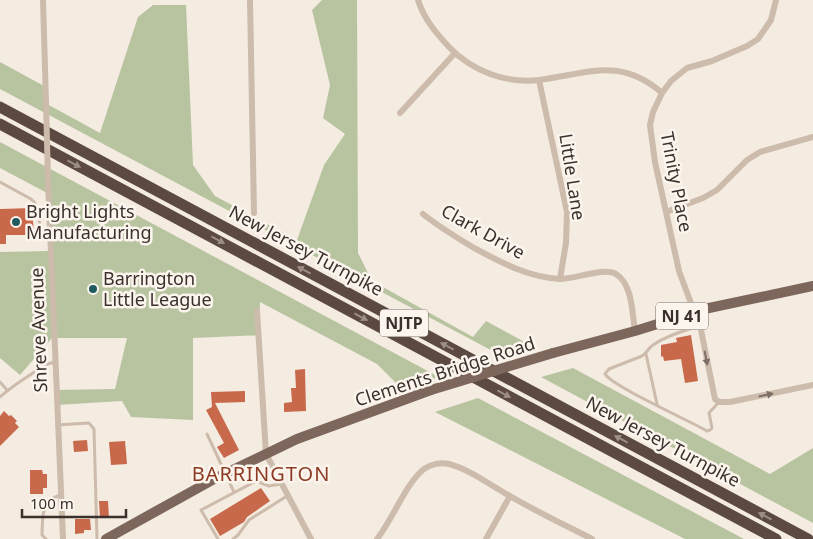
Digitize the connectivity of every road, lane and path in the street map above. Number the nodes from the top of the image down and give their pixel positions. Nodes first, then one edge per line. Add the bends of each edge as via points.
1 (43, 0) edge
2 (250, 0) edge
3 (418, 0) edge
4 (776, 0) edge
5 (455, 52) junction
6 (539, 80) junction
7 (662, 93) junction
8 (0, 107) edge
9 (400, 113) dead end
10 (0, 124) edge
11 (813, 138) edge
12 (0, 182) edge
13 (666, 212) junction
14 (254, 213) dead end
15 (423, 214) dead end
16 (50, 237) junction
17 (560, 279) junction
18 (813, 286) edge
19 (257, 311) dead end
20 (695, 312) junction
21 (700, 326) junction
22 (635, 331) junction
23 (646, 354) junction
24 (55, 362) junction
25 (0, 382) edge
26 (813, 385) edge
27 (7, 390) junction
28 (0, 397) edge
29 (718, 402) junction
30 (657, 405) junction
31 (58, 425) junction
32 (207, 434) dead end
33 (266, 454) junction
34 (226, 474) junction
35 (281, 484) junction
36 (234, 492) junction
37 (60, 496) junction
38 (287, 496) junction
39 (510, 496) junction
40 (46, 539) edge
41 (62, 539) edge
42 (97, 539) edge
43 (106, 539) edge
44 (218, 539) edge
45 (233, 539) edge
46 (311, 539) edge
47 (378, 539) edge
48 (486, 539) edge
49 (592, 539) edge
50 (776, 539) edge
51 (808, 539) edge

1 - 16 street, Shreve Avenue, bridge
2 - 14 street
3 - 5 street via 433,30
4 - 7 street, Trinity Place via 771,20 758,39 712,61 687,68
5 - 6 street via 494,76
5 - 9 street
6 - 7 street via 592,70 615,70 642,78
6 - 17 street, Little Lane via 566,212 566,243
7 - 13 street, Trinity Place via 650,125
51 -> 8 highway, New Jersey Turnpike / NJTP
10 -> 50 highway, New Jersey Turnpike / NJTP
11 - 13 street via 760,152 747,160 717,190
12 - 16 lane via 35,203 43,237
13 - 20 street, Trinity Place via 678,271
15 - 17 street, Clark Drive via 439,228 506,266
16 - 24 street, Shreve Avenue
17 - 22 street, Clark Drive via 609,272 615,274 628,290
18 - 20 main road, Clements Bridge Road / NJ 41
19 - 33 street
20 - 21 street, Trinity Place
20 - 22 main road, Clements Bridge Road / NJ 41
21 - 23 lane via 661,340
21 -> 29 street, Trinity Place via 713,395
22 - 33 main road, Clements Bridge Road / NJ 41, bridge via 431,390 297,439
23 - 30 lane
23 - 30 lane via 609,369 605,374
24 - 27 lane via 40,366
24 - 31 street, Shreve Avenue
25 - 27 lane
29 -> 26 street
27 - 28 lane
29 - 30 lane via 709,413 712,428 709,431
31 - 37 street, Shreve Avenue
31 - 42 lane via 88,423 94,429
32 - 34 lane
33 - 34 main road, Clements Bridge Road / NJ 41
33 - 35 street
34 - 36 lane
34 - 43 main road, Clements Bridge Road / NJ 41
35 - 36 lane via 269,486 256,481
35 - 38 street
36 - 44 lane via 201,510
37 - 40 lane via 50,499 43,513 42,535
37 - 41 street, Shreve Avenue
38 - 45 lane via 249,520
38 - 46 street
39 - 47 street via 478,476 448,464 432,465 413,480
39 - 48 street
39 - 49 street

